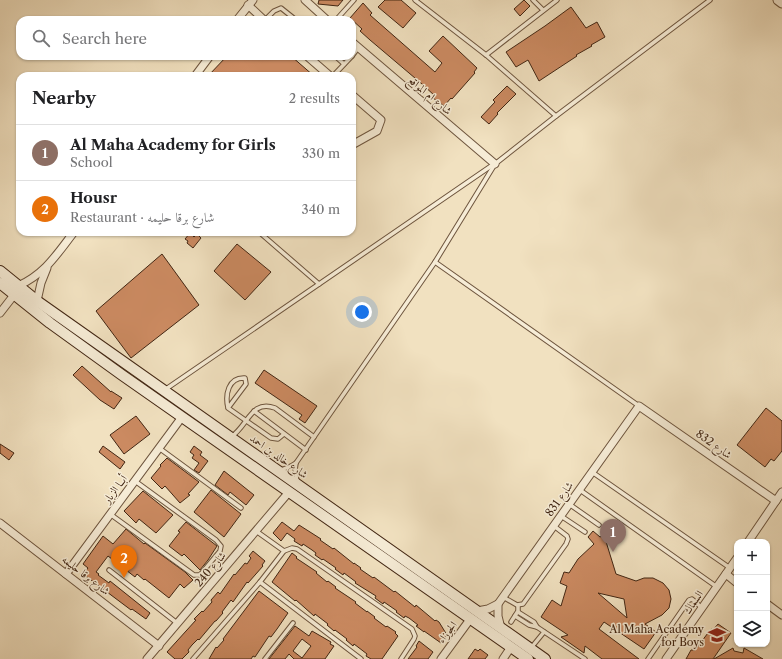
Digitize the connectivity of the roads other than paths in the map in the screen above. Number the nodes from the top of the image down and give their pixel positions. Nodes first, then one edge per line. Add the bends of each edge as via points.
1 (305, 0) edge
2 (354, 0) edge
3 (415, 0) edge
4 (533, 0) edge
5 (557, 0) edge
6 (710, 0) edge
7 (778, 0) edge
8 (251, 3) edge
9 (782, 3) edge
10 (543, 10) junction
11 (240, 16) edge
12 (262, 16) edge
13 (269, 16) edge
14 (291, 16) edge
15 (323, 16) edge
16 (340, 16) edge
17 (358, 48) joint
18 (356, 51) edge
19 (486, 55) junction
20 (207, 60) edge
21 (312, 60) edge
22 (340, 60) edge
23 (348, 60) edge
24 (344, 64) junction
25 (198, 72) edge
26 (326, 72) edge
27 (335, 72) edge
28 (356, 98) edge
29 (556, 116) junction
30 (356, 143) edge
31 (495, 164) junction
32 (71, 236) edge
33 (264, 236) edge
34 (435, 262) junction
35 (48, 266) junction
36 (0, 271) edge
37 (0, 283) edge
38 (319, 284) junction
39 (16, 290) junction
40 (37, 300) junction
41 (0, 313) edge
42 (165, 390) junction
43 (639, 406) junction
44 (228, 408) junction
45 (254, 411) junction
46 (182, 417) junction
47 (246, 421) junction
48 (284, 434) junction
49 (231, 437) junction
50 (314, 437) junction
51 (159, 448) junction
52 (306, 450) junction
53 (296, 462) junction
54 (278, 470) junction
55 (591, 472) junction
56 (135, 481) junction
57 (298, 484) junction
58 (579, 490) junction
59 (289, 492) junction
60 (782, 492) edge
61 (776, 501) junction
62 (569, 504) junction
63 (241, 508) dead end
64 (110, 514) junction
65 (561, 516) junction
66 (0, 523) edge
67 (599, 525) dead end
68 (554, 526) junction
69 (256, 531) junction
70 (585, 532) dead end
71 (750, 539) edge
72 (284, 551) junction
73 (734, 562) edge
74 (109, 570) dead end
75 (728, 571) junction
76 (66, 574) junction
77 (734, 578) edge
78 (260, 582) junction
79 (717, 587) junction
80 (504, 597) junction
81 (498, 604) junction
82 (518, 606) junction
83 (770, 606) edge
84 (702, 608) junction
85 (516, 614) junction
86 (474, 615) junction
87 (782, 615) edge
88 (510, 622) dead end
89 (293, 623) dead end
90 (178, 624) junction
91 (501, 628) junction
92 (544, 632) junction
93 (159, 646) junction
94 (511, 647) junction
95 (529, 654) edge
96 (148, 659) edge
97 (193, 659) edge
98 (265, 659) edge
99 (361, 659) edge
100 (401, 659) edge
101 (440, 659) edge
102 (503, 659) edge
103 (545, 659) edge
104 (584, 659) edge
105 (648, 659) edge
106 (666, 659) edge

1 - 15 street
2 - 16 lane
3 - 19 lane
4 - 10 lane
5 - 10 lane
6 - 29 lane
7 - 9 street
8 - 11 street
8 - 12 street
10 - 19 lane
13 - 14 lane via 281,8
17 - 18 lane
17 - 31 street, شارع ام المواقع
19 - 29 lane
20 - 25 street
21 - 26 street
22 - 24 lane
23 - 24 lane
24 - 27 lane
28 - 30 street via 381,120 377,131
29 - 31 lane
31 - 34 lane
31 - 38 lane
32 - 35 street
33 - 38 lane
34 - 43 lane
34 - 50 lane
35 - 39 street
35 - 40 street
36 - 39 main road, شارع خالد بن احمد
37 - 39 main road, شارع خالد بن احمد
38 - 42 lane
39 - 40 main road, شارع خالد بن احمد
39 - 41 street
39 - 46 main road, شارع خالد بن احمد via 116,371
40 - 42 main road, شارع خالد بن احمد
42 - 49 main road, شارع خالد بن احمد
43 - 55 street, شارع 831
43 - 61 street, شارع 832
44 - 44 lane via 246,384 245,378 240,378 229,387
44 - 47 lane
45 - 47 lane
45 - 48 lane
45 - 50 lane via 260,406 267,405 275,408
46 - 51 street, أبــا الزبار
46 - 59 main road, شارع خالد بن احمد
47 - 48 lane via 275,440
47 - 49 lane
48 - 52 lane
49 - 54 main road, شارع خالد بن احمد
50 - 52 lane
51 - 56 street, أبــا الزبار
51 - 63 lane
52 - 53 lane
53 - 54 lane
53 - 57 lane
54 - 57 main road, شارع خالد بن احمد
55 - 58 street, شارع 831
55 - 75 lane
56 - 64 street, أبــا الزبار
56 - 64 lane via 216,540 221,546 220,551 200,575 194,574
57 - 86 main road, شارع خالد بن احمد
58 - 62 street, شارع 831
58 - 79 lane
59 - 69 street, شارع 240
59 - 86 main road, شارع خالد بن احمد
60 - 61 street
61 - 71 street
62 - 65 street, شارع 831
62 - 67 lane
64 - 76 street, أبــا الزبار
65 - 68 street, شارع 831
65 - 70 lane
66 - 76 street, شارع برقا حليمه
68 - 80 street, شارع 831
68 - 82 lane via 566,536 568,542 523,604
69 - 72 lane
69 - 90 street, شارع 240
72 - 78 lane
72 - 100 lane via 297,549 409,626 414,632 414,639
73 - 75 street, السماك
74 - 90 lane
75 - 77 street
75 - 79 street, السماك
76 - 93 street, شارع برقا حليمه
78 - 97 lane
78 - 99 lane
79 - 84 street, السماك
80 - 81 street, شارع 831
80 - 82 lane
81 - 86 street, شارع 831
81 - 91 street
82 - 85 lane
83 - 87 street
84 - 105 lane via 693,600 689,600
84 - 106 street, السماك
85 - 88 lane
85 - 92 lane via 534,622
86 - 91 main road, شارع خالد بن احمد
86 - 94 main road, شارع خالد بن احمد
86 - 101 street, الجوزاء
89 - 98 lane
90 - 93 street, شارع 240
91 - 95 main road, شارع خالد بن احمد
92 - 95 lane
92 - 104 lane
93 - 96 street, شارع 240
94 - 95 main road, شارع خالد بن احمد
94 - 102 street
95 - 103 main road, شارع خالد بن احمد

